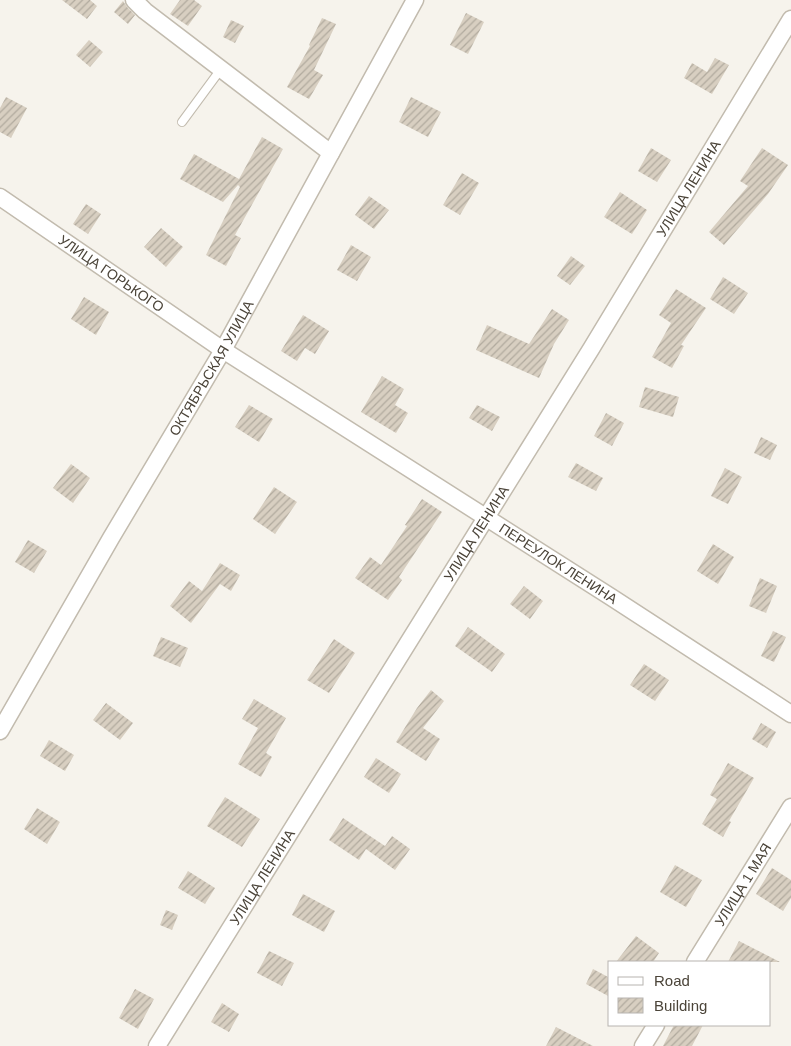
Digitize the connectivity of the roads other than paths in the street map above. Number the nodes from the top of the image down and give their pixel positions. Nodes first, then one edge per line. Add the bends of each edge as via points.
1 (134, 0) edge
2 (415, 0) edge
3 (791, 19) edge
4 (221, 69) junction
5 (182, 122) dead end
6 (331, 153) junction
7 (0, 197) edge
8 (223, 350) junction
9 (486, 518) junction
10 (791, 714) edge
11 (0, 731) edge
12 (791, 808) edge
13 (696, 961) edge
14 (655, 1026) edge
15 (157, 1046) edge
16 (643, 1046) edge

1 - 4 street
2 - 6 street, ОКТЯБРЬСКАЯ УЛИЦА
3 - 9 street, УЛИЦА ЛЕНИНА
4 - 5 lane
4 - 6 street
6 - 8 street, ОКТЯБРЬСКАЯ УЛИЦА
7 - 8 street, УЛИЦА ГОРЬКОГО
8 - 9 street, ПЕРЕУЛОК ЛЕНИНА
8 - 11 street, ОКТЯБРЬСКАЯ УЛИЦА
9 - 10 street, ПЕРЕУЛОК ЛЕНИНА
9 - 15 street, УЛИЦА ЛЕНИНА
12 - 13 street, УЛИЦА 1 МАЯ
14 - 16 street

